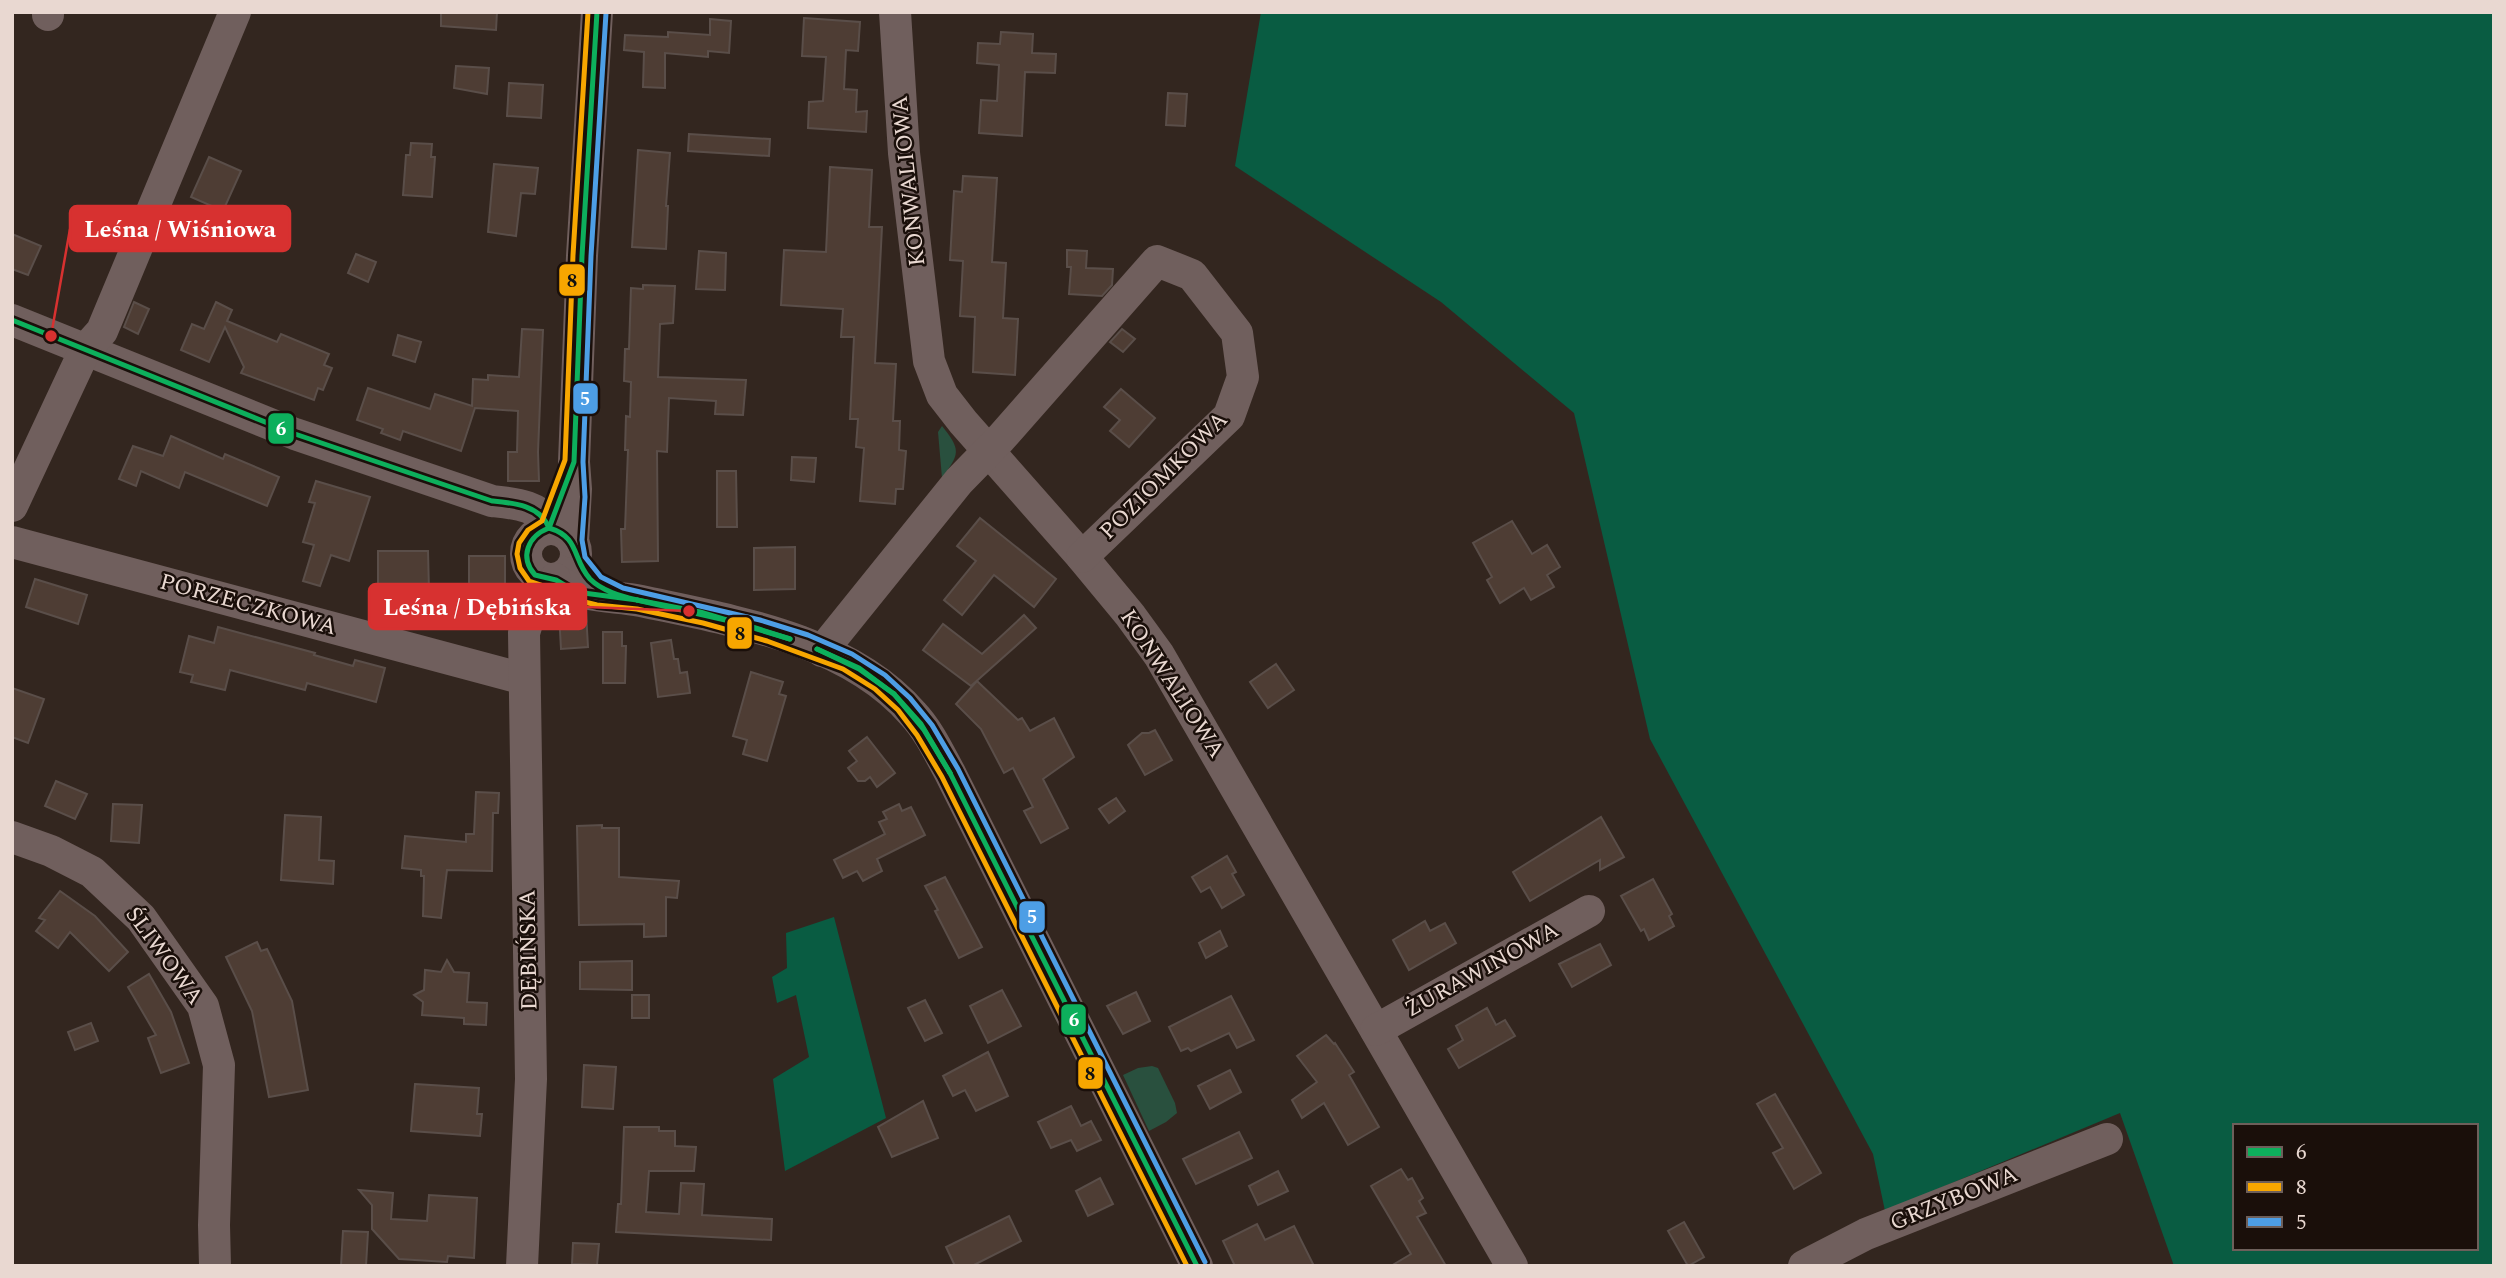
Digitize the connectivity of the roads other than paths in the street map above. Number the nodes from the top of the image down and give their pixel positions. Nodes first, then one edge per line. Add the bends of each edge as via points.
1 (235, 12) edge
2 (597, 12) edge
3 (895, 12) edge
4 (12, 320) edge
5 (85, 350) junction
6 (988, 452) junction
7 (12, 506) edge
8 (12, 542) edge
9 (551, 552) junction
10 (1082, 557) junction
11 (822, 651) junction
12 (524, 679) junction
13 (12, 836) edge
14 (1589, 911) dead end
15 (1376, 1030) junction
16 (2107, 1139) dead end
17 (215, 1266) edge
18 (522, 1266) edge
19 (1197, 1266) edge
20 (1512, 1266) edge
21 (1804, 1266) edge

1 - 5 street via 102,331
2 - 9 street via 582,256 573,463 576,489
3 - 6 street, KONWALIOWA via 904,153 929,361 942,395
4 - 5 street
5 - 7 street
5 - 9 street via 295,434 492,501
6 - 10 street, KONWALIOWA
6 - 10 street, POZIOMKOWA via 1157,261 1192,275 1237,333 1243,377 1229,416
6 - 11 street via 959,481
8 - 12 street, PORZECZKOWA
9 - 11 street via 566,588 743,624
9 - 12 street, DĘBIŃSKA via 524,633
10 - 15 street, KONWALIOWA via 1165,664
11 - 19 street via 866,672 887,688 915,716 935,746
12 - 18 street, DĘBIŃSKA via 531,1079
13 - 17 street, ŚLIWOWA via 92,872 141,918 203,1006 219,1065
14 - 15 street, ŻURAWINOWA
15 - 20 street, KONWALIOWA
16 - 21 street, GRZYBOWA via 1866,1234

